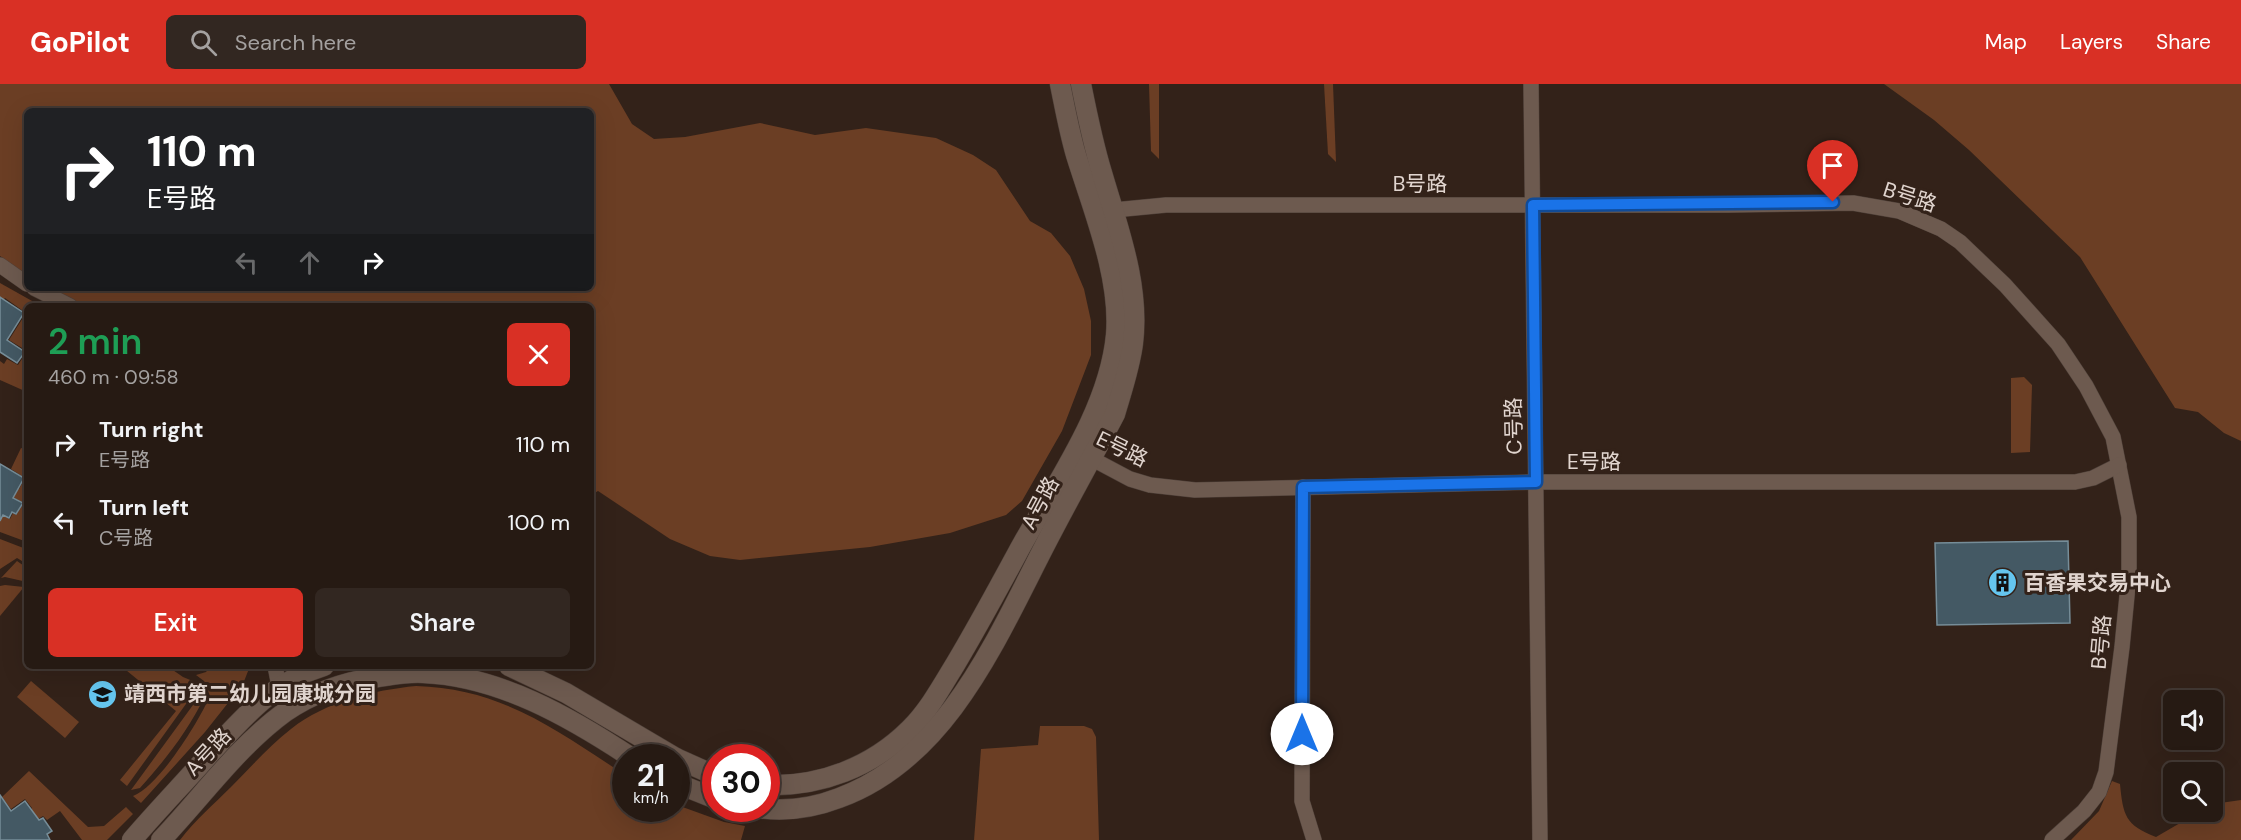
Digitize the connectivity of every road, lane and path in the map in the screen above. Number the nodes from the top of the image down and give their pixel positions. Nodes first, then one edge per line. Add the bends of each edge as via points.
1 (1060, 84) edge
2 (1081, 84) edge
3 (1531, 84) edge
4 (1533, 205) junction
5 (1114, 210) junction
6 (1096, 218) junction
7 (0, 265) edge
8 (24, 282) edge
9 (40, 291) edge
10 (64, 303) edge
11 (1083, 454) junction
12 (2119, 465) junction
13 (1536, 482) junction
14 (1303, 487) junction
15 (276, 669) edge
16 (315, 669) edge
17 (515, 669) edge
18 (279, 686) junction
19 (291, 708) junction
20 (652, 744) edge
21 (612, 746) edge
22 (780, 784) edge
23 (780, 809) edge
24 (132, 840) edge
25 (161, 840) edge
26 (1314, 840) edge
27 (1540, 840) edge
28 (2052, 840) edge

1 - 6 street, A号路
2 - 5 street, A号路 via 1093,143
3 - 4 street, C号路
4 - 5 street, B号路 via 1166,205
4 - 12 street, B号路 via 1853,202 1899,211 1921,220 1951,235 1984,263 2058,344 2107,422
4 - 13 street, C号路
5 - 6 street, B号路
5 - 11 street, A号路 via 1132,286 1133,342 1115,414
6 - 11 street, A号路 via 1112,280 1116,334
7 - 8 street
9 - 10 street
11 - 14 street, E号路 via 1130,479 1181,490
11 - 22 street, A号路 via 933,702 910,729 885,750 852,769 818,781
11 - 23 street, A号路 via 989,652 926,743 902,764 856,792 824,804
12 - 13 street, E号路 via 2075,482
12 - 28 street, B号路 via 2128,517 2129,575 2106,772 2084,811
13 - 14 street, E号路
13 - 27 street, C号路
14 - 26 street via 1302,801
15 - 18 street
16 - 18 street, A号路
17 - 20 street via 566,693
18 - 19 street
18 - 24 street, A号路 via 225,736
19 - 21 street, A号路 via 345,684 402,674 449,676 490,685 534,702
19 - 25 street, A号路 via 246,746

